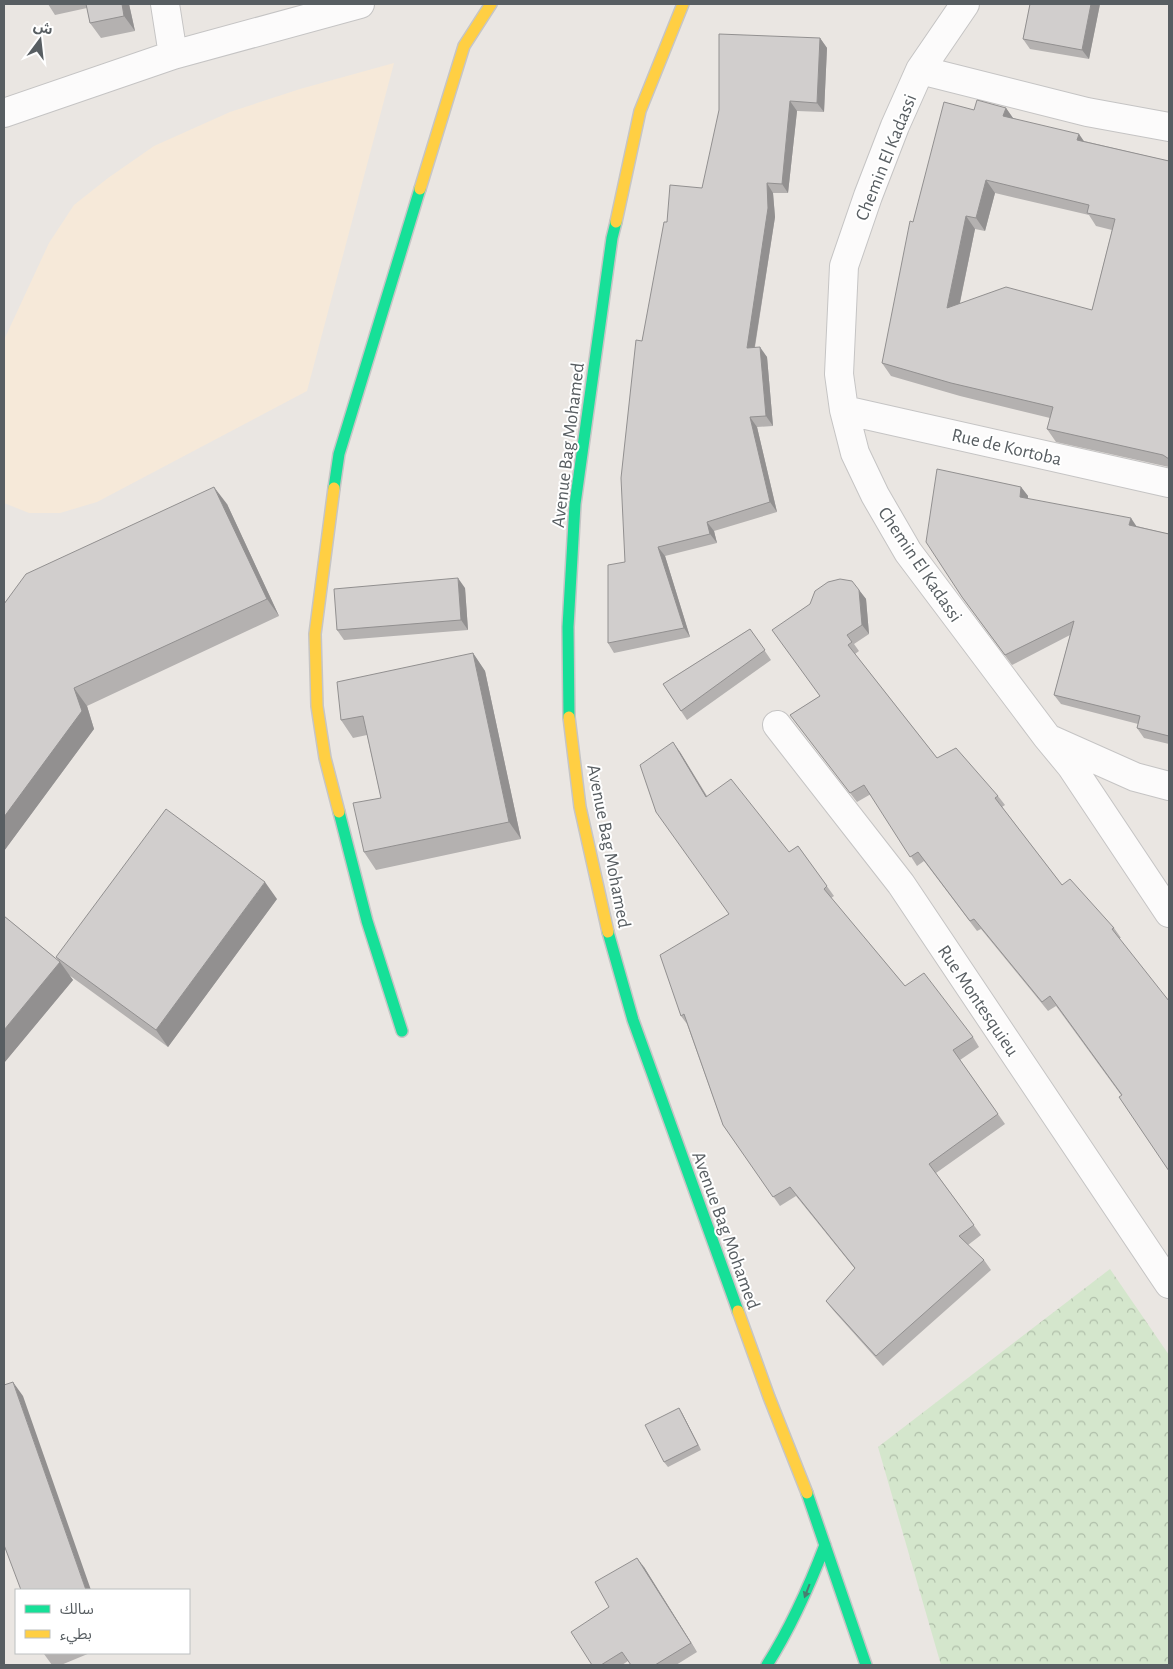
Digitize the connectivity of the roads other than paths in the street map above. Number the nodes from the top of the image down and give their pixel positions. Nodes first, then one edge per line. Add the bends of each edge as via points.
1 (165, 4) edge
2 (490, 4) edge
3 (683, 4) edge
4 (965, 4) edge
5 (349, 5) edge
6 (173, 55) junction
7 (920, 70) junction
8 (4, 113) edge
9 (1169, 127) edge
10 (844, 410) junction
11 (1169, 482) edge
12 (777, 725) dead end
13 (1047, 737) junction
14 (1169, 786) edge
15 (1169, 913) edge
16 (402, 1031) dead end
17 (1169, 1284) edge
18 (824, 1546) junction
19 (767, 1665) edge
20 (866, 1665) edge

1 - 6 street
2 - 16 main road via 464,46 339,454 315,634 316,706 325,758 367,920
3 - 18 main road, Avenue Bag Mohamed via 640,111 612,238 575,504 568,627 569,716 580,807 605,920 633,1020
4 - 7 street, Chemin El Kadassi
5 - 6 street
6 - 8 street
7 - 9 street via 1087,112
7 - 10 street, Chemin El Kadassi via 895,126 844,266 839,374
10 - 11 street, Rue de Kortoba
10 - 13 street, Chemin El Kadassi via 855,453 908,552
12 - 17 street, Rue Montesquieu via 901,884
13 - 14 street via 1135,777
13 - 15 street, Chemin El Kadassi
18 -> 19 main road via 804,1598
18 - 20 main road, Avenue Bag Mohamed

